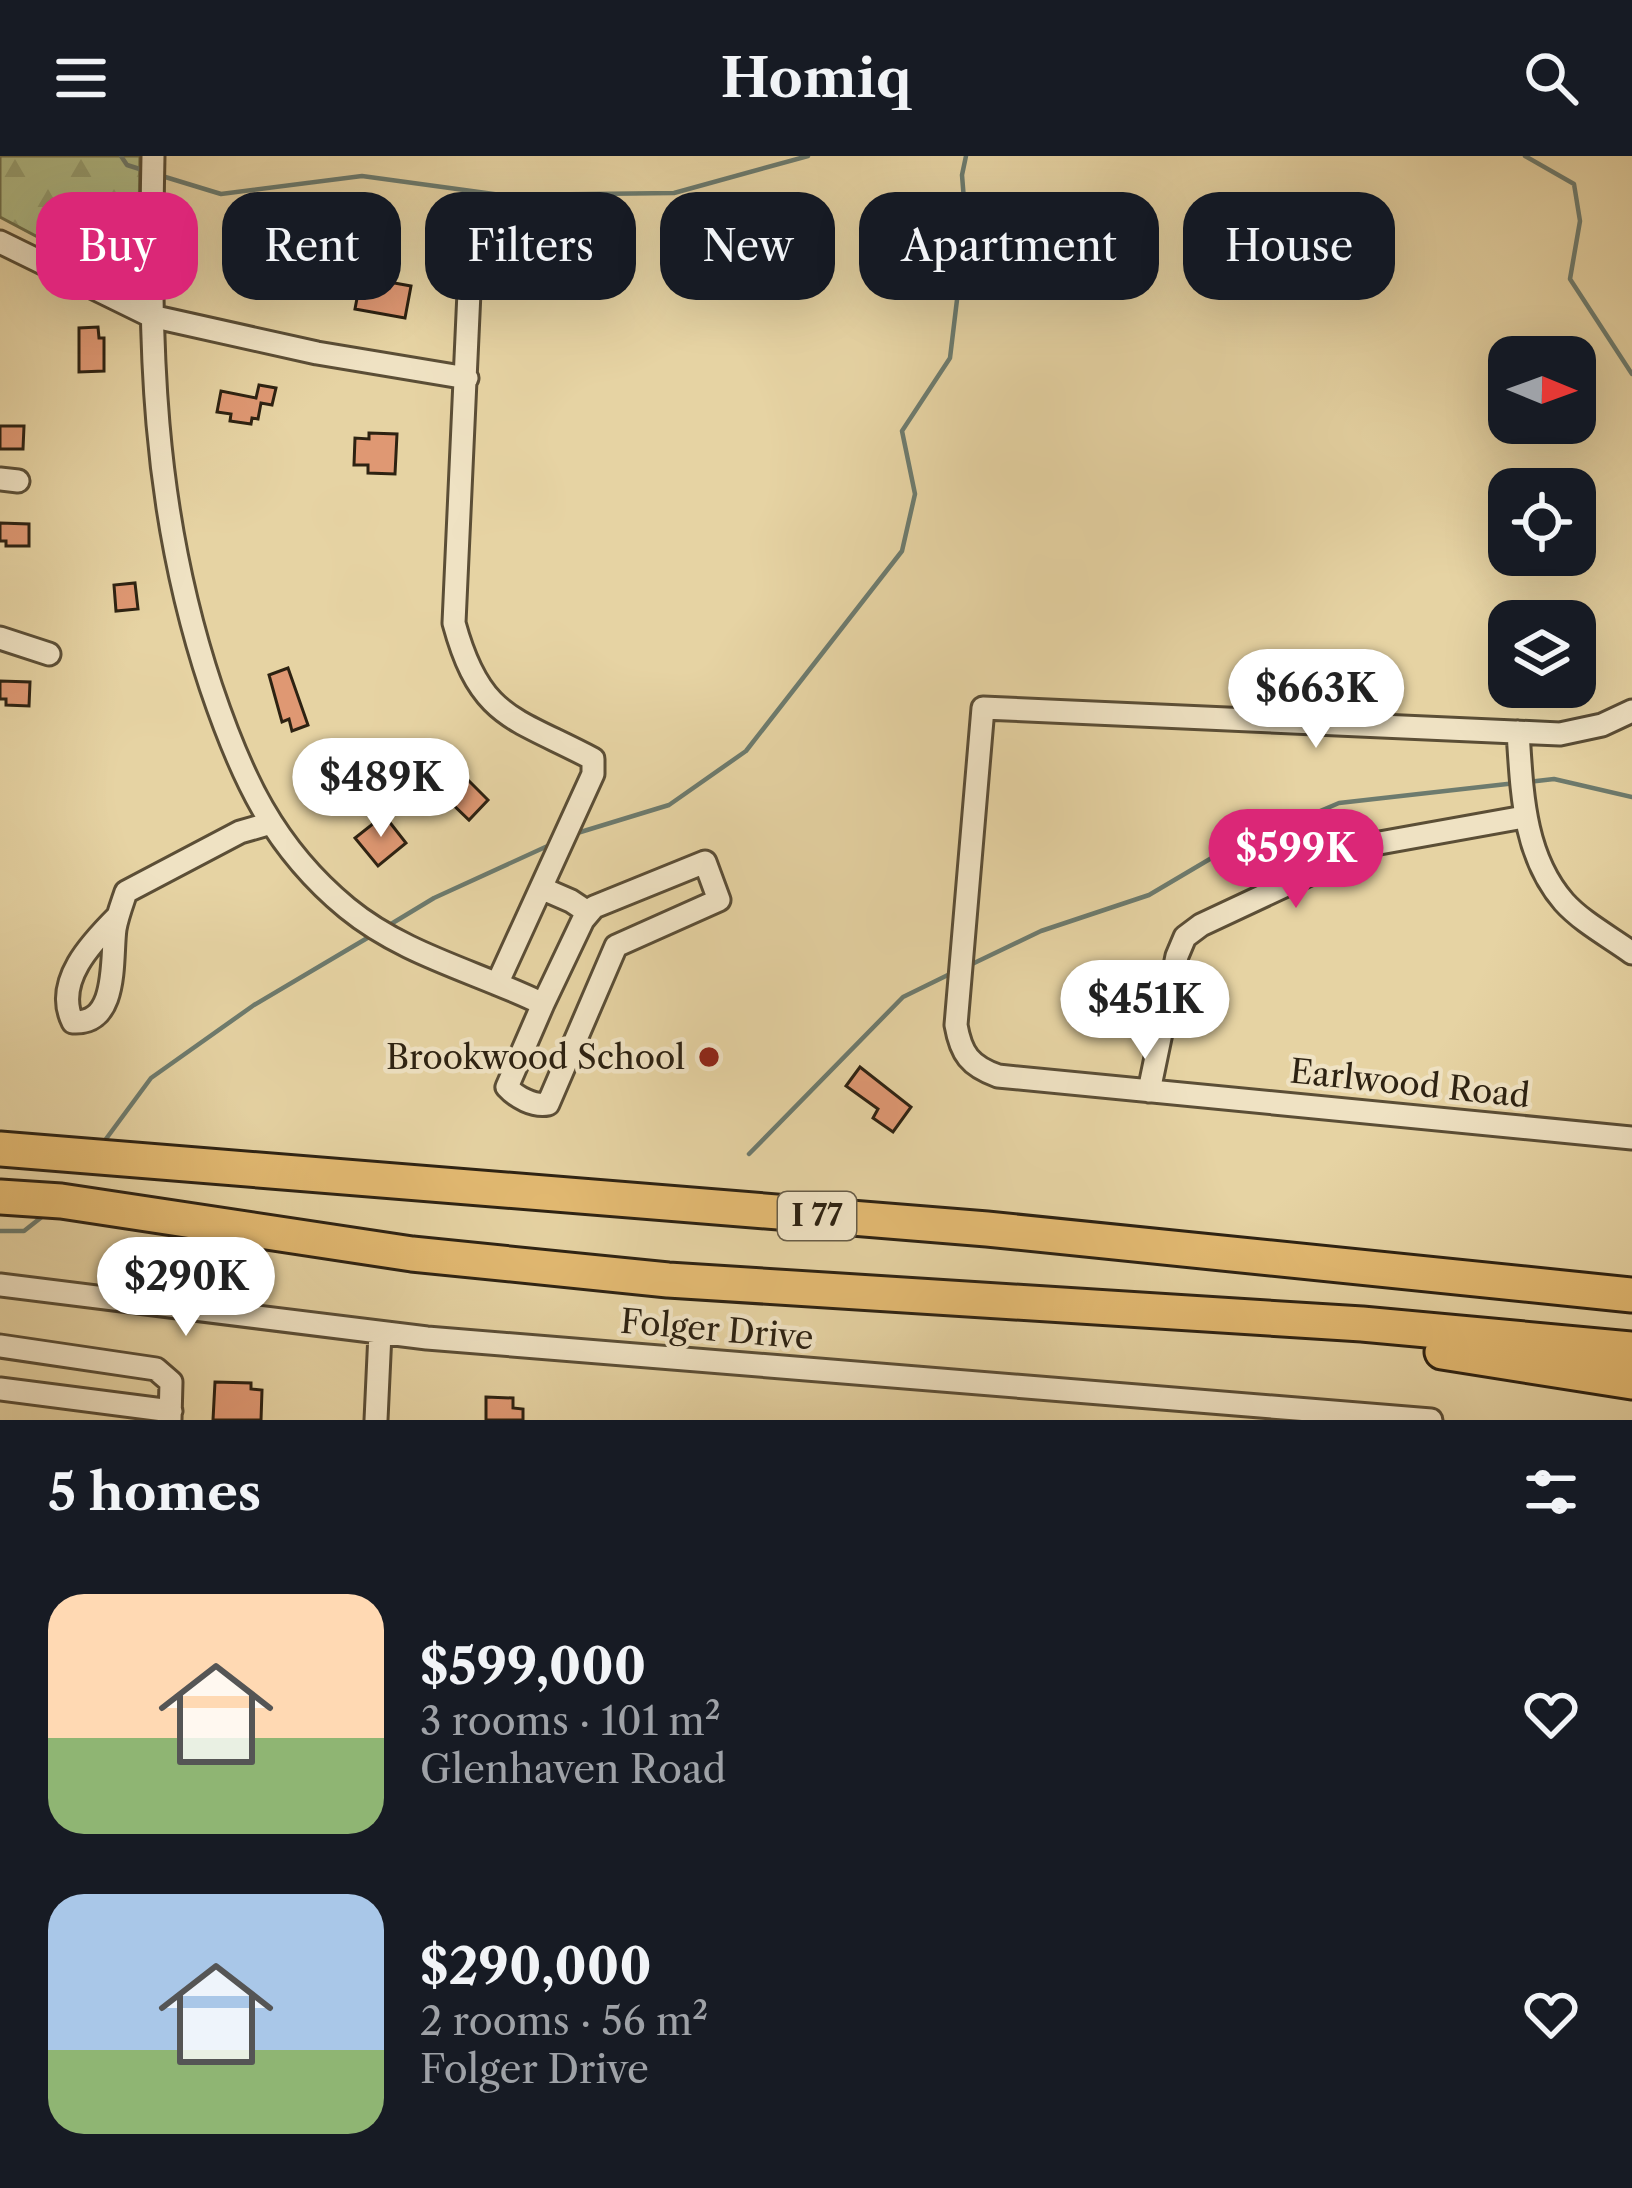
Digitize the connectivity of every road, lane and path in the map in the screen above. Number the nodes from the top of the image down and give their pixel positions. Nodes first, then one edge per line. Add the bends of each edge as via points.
1 (153, 156) edge
2 (0, 242) edge
3 (469, 300) edge
4 (151, 316) junction
5 (467, 378) junction
6 (0, 638) edge
7 (49, 654) dead end
8 (1632, 711) edge
9 (1518, 732) junction
10 (1524, 817) junction
11 (268, 824) junction
12 (541, 888) junction
13 (589, 914) junction
14 (118, 916) dead end
15 (1632, 953) edge
16 (497, 984) junction
17 (543, 1004) junction
18 (1148, 1090) junction
19 (1632, 1138) edge
20 (0, 1149) edge
21 (0, 1197) edge
22 (0, 1286) edge
23 (1632, 1295) edge
24 (1362, 1324) junction
25 (380, 1333) junction
26 (0, 1346) edge
27 (1632, 1349) edge
28 (1632, 1382) edge
29 (0, 1389) edge
30 (170, 1416) edge
31 (376, 1420) edge
32 (1431, 1420) edge

1 - 4 street
2 - 4 street
3 - 5 street
4 - 5 street
4 - 11 street via 155,428 173,549 224,725
5 - 12 street via 454,623 465,663 510,720 592,759 593,774
6 - 7 street
8 - 9 street via 1560,734
9 - 10 street
9 - 18 street, Earlwood Road via 983,708 960,1048 975,1067 998,1076
10 - 15 street via 1564,902
10 - 18 street via 1374,844 1201,925 1177,956
11 - 14 street via 126,892
11 - 16 street via 350,910 402,945
12 - 13 street
12 - 16 street
13 - 17 street
13 - 17 street via 705,862 719,900 616,946 548,1104 540,1106 507,1087
16 - 17 street
18 - 19 street, Earlwood Road
20 - 23 highway, I 77 via 1011,1231
21 - 24 highway, I 77 via 668,1280
22 - 25 street, Folger Drive
24 - 27 highway, I 77
24 - 28 highway via 1408,1346
25 - 31 street
25 - 32 street, Folger Drive
26 - 30 street via 156,1369 171,1382
29 - 30 street

